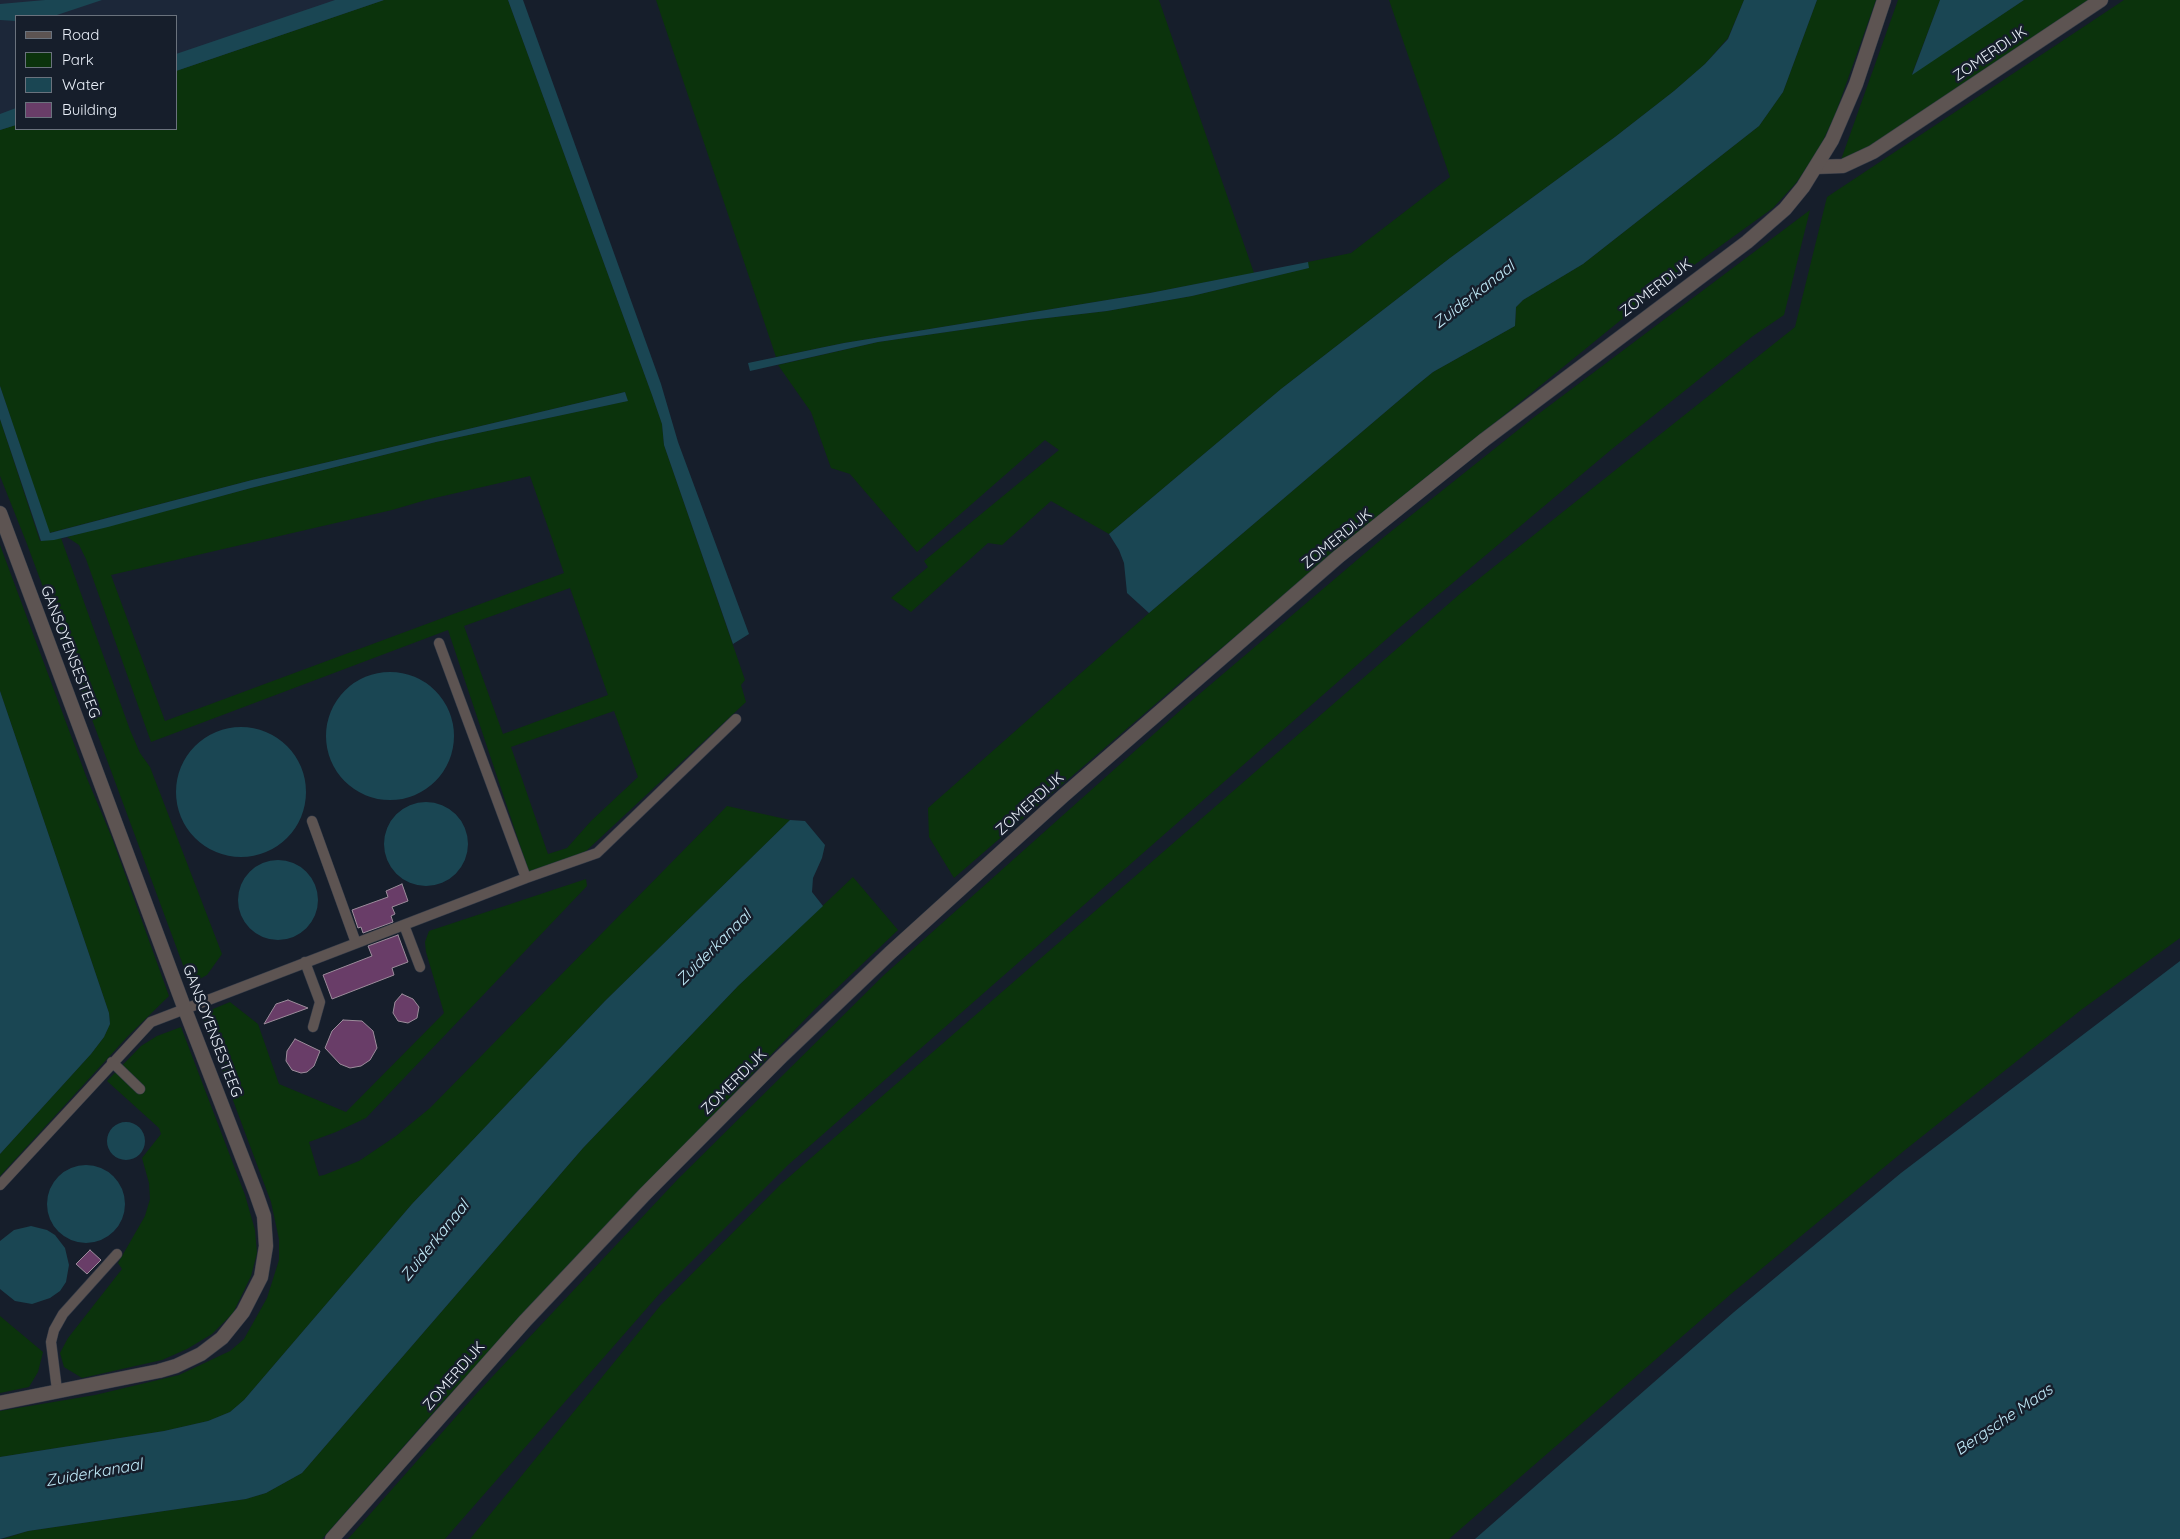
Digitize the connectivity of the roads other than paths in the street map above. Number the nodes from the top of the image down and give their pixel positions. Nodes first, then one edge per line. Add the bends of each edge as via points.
1 (1884, 0) edge
2 (2101, 0) edge
3 (1816, 167) junction
4 (0, 513) edge
5 (439, 643) dead end
6 (736, 719) dead end
7 (312, 821) dead end
8 (526, 878) junction
9 (404, 925) junction
10 (356, 943) junction
11 (305, 962) junction
12 (420, 967) dead end
13 (184, 1007) junction
14 (313, 1027) dead end
15 (112, 1062) junction
16 (140, 1089) dead end
17 (0, 1185) edge
18 (117, 1254) dead end
19 (58, 1390) junction
20 (0, 1403) edge
21 (332, 1539) edge

1 - 3 street, ZOMERDIJK via 1856,84 1832,140
2 - 3 street, ZOMERDIJK via 1873,152 1842,166
3 - 21 street, ZOMERDIJK via 1785,209 1747,242 1484,440 1272,614 1063,796 858,982 651,1188 525,1321
4 - 13 street, GANSOYENSESTEEG
5 - 8 lane
6 - 8 lane via 597,853
7 - 10 lane
8 - 9 lane
9 - 10 lane
9 - 12 lane
10 - 11 lane
11 - 13 lane
11 - 14 lane via 320,1002
13 - 15 lane via 151,1022
13 - 19 street, GANSOYENSESTEEG via 264,1216 266,1246 262,1277 233,1325 201,1354 159,1371
15 - 16 lane
15 - 17 lane
18 - 19 lane via 63,1314 54,1330 51,1342
19 - 20 street, GANSOYENSESTEEG

